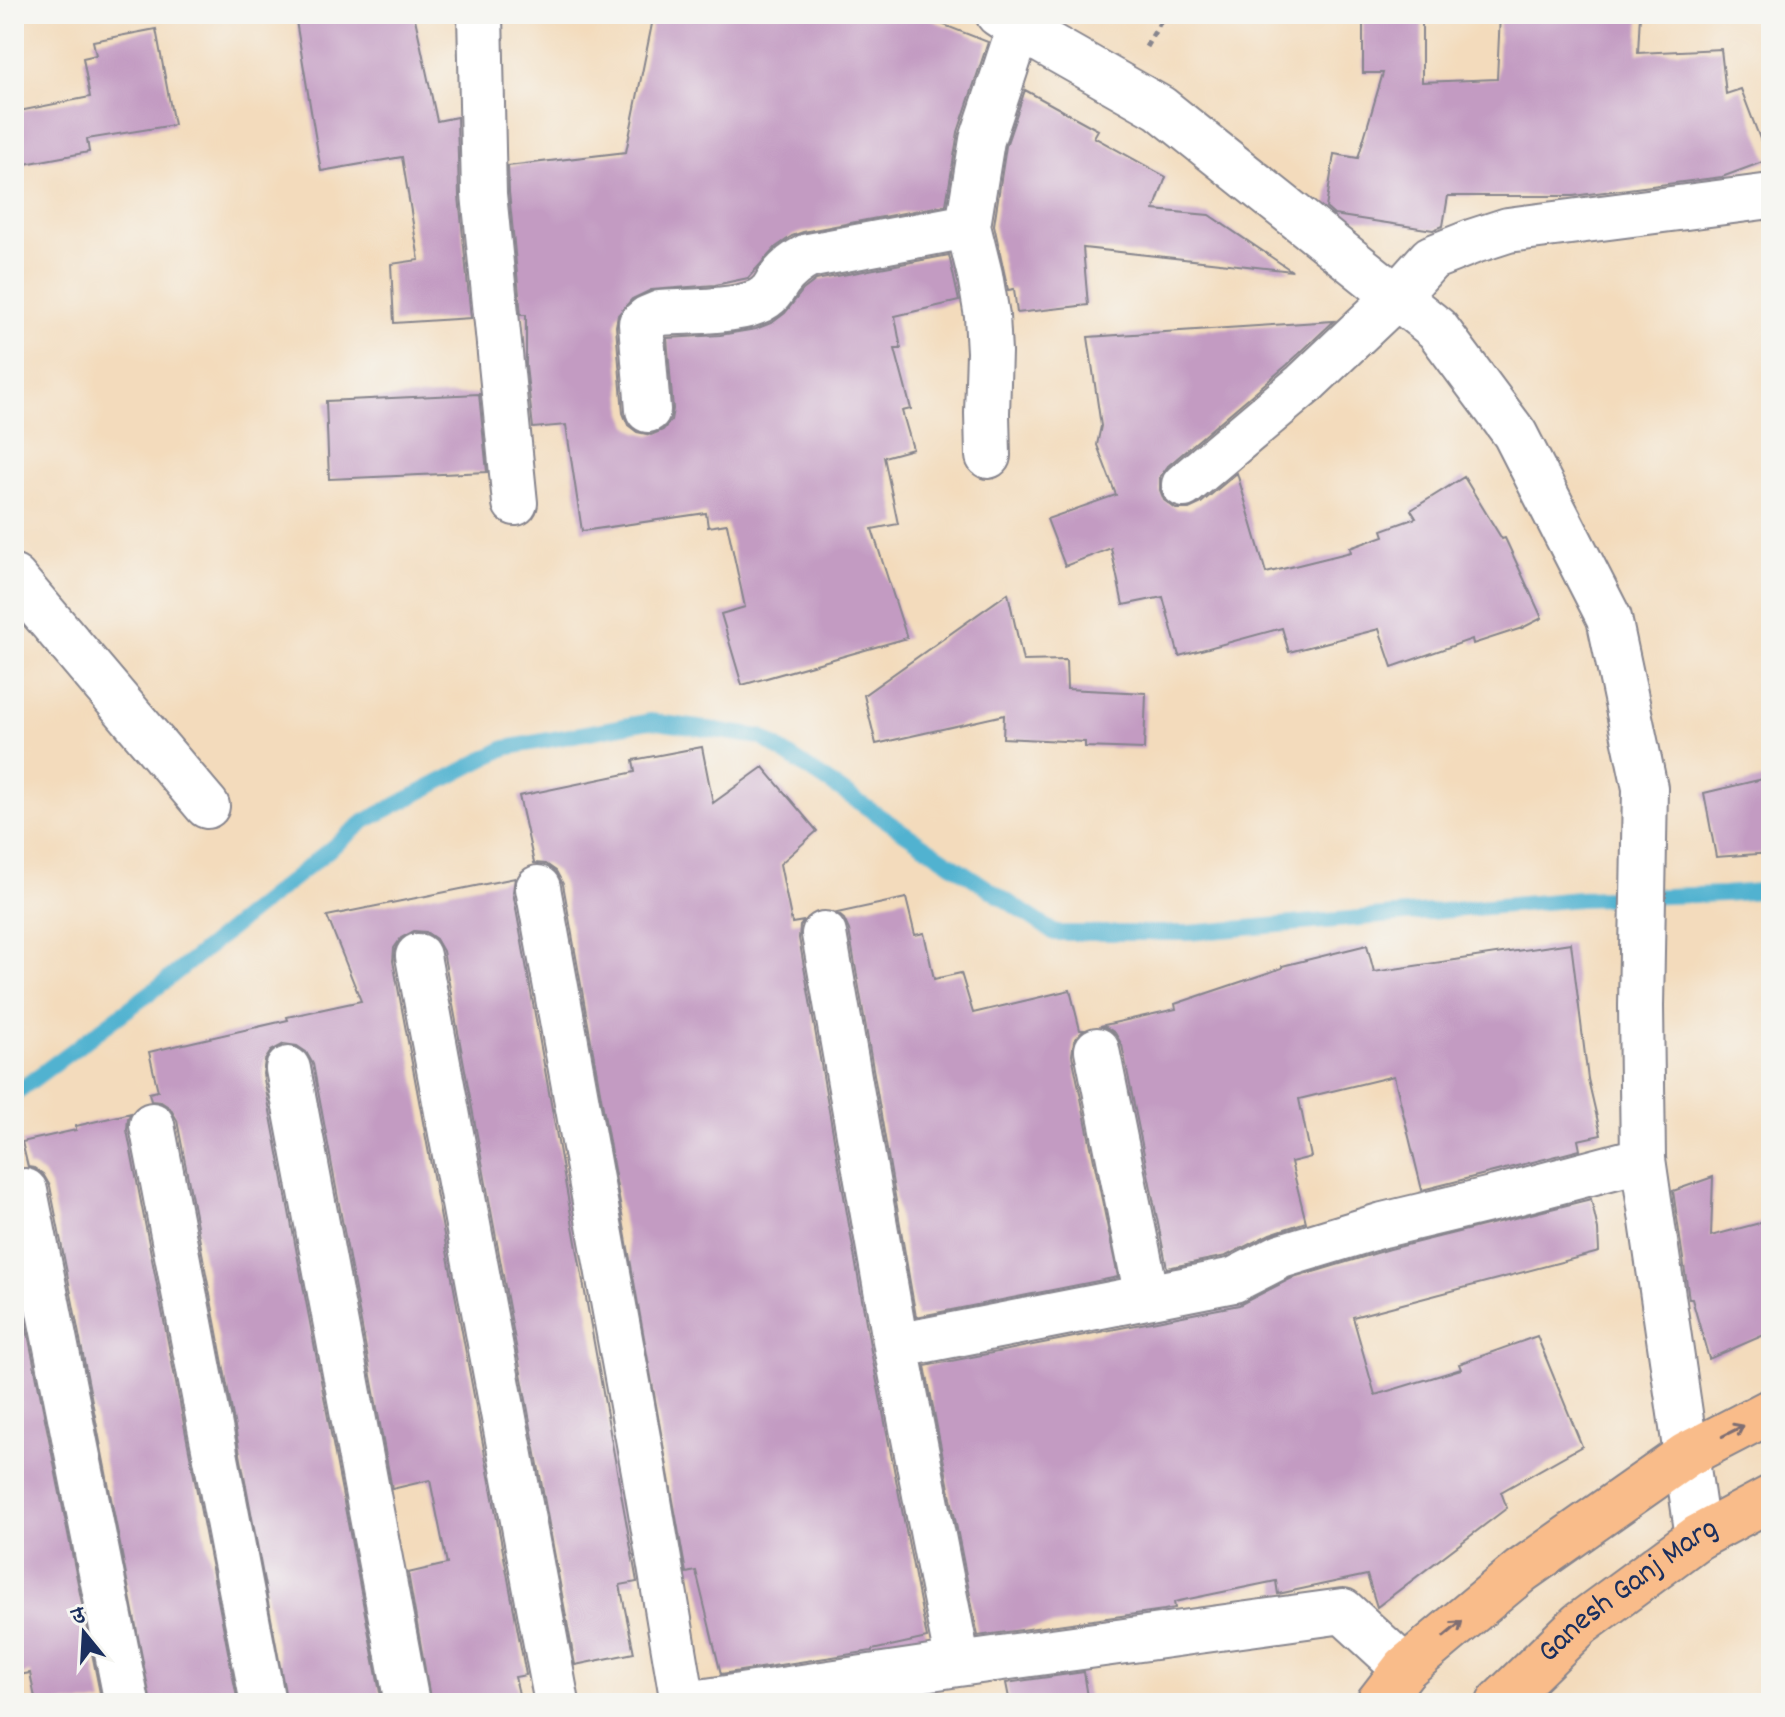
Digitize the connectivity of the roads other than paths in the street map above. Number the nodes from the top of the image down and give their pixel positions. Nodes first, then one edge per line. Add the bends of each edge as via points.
1 (480, 14) edge
2 (1008, 21) edge
3 (1771, 196) edge
4 (968, 226) junction
5 (1397, 296) junction
6 (648, 410) dead end
7 (988, 456) dead end
8 (1184, 485) dead end
9 (515, 503) dead end
10 (14, 578) edge
11 (207, 806) dead end
12 (538, 888) dead end
13 (824, 934) dead end
14 (418, 956) dead end
15 (1097, 1050) dead end
16 (288, 1069) dead end
17 (152, 1125) dead end
18 (1643, 1159) junction
19 (25, 1191) dead end
20 (1147, 1297) junction
21 (896, 1346) junction
22 (1771, 1411) edge
23 (1686, 1455) junction
24 (1771, 1498) edge
25 (1698, 1537) junction
26 (958, 1664) junction
27 (1405, 1668) junction
28 (127, 1703) edge
29 (263, 1703) edge
30 (407, 1703) edge
31 (557, 1703) edge
32 (683, 1703) edge
33 (693, 1703) edge
34 (1378, 1703) edge
35 (1499, 1703) edge

1 - 9 street via 484,194
2 - 4 street
2 - 5 street via 1160,108
3 - 5 street via 1508,230 1431,258
4 - 6 street via 808,256 758,303 648,318 641,324
4 - 7 street via 987,316
5 - 8 street via 1304,384
5 - 18 street via 1437,329 1515,434 1609,618 1645,788
10 - 11 street
12 - 32 street
13 - 21 street
14 - 31 street
15 - 20 street
16 - 30 street
17 - 29 street
18 - 20 street via 1368,1230 1281,1256 1234,1280
18 - 23 street
19 - 28 street
20 - 21 street
21 - 26 street
23 -> 22 main road
23 - 25 street
27 -> 23 main road via 1521,1571
24 - 25 main road, Ganesh Ganj Marg
25 - 35 main road, Ganesh Ganj Marg via 1580,1624
26 - 27 street via 1343,1611
26 - 33 street
27 - 34 main road

